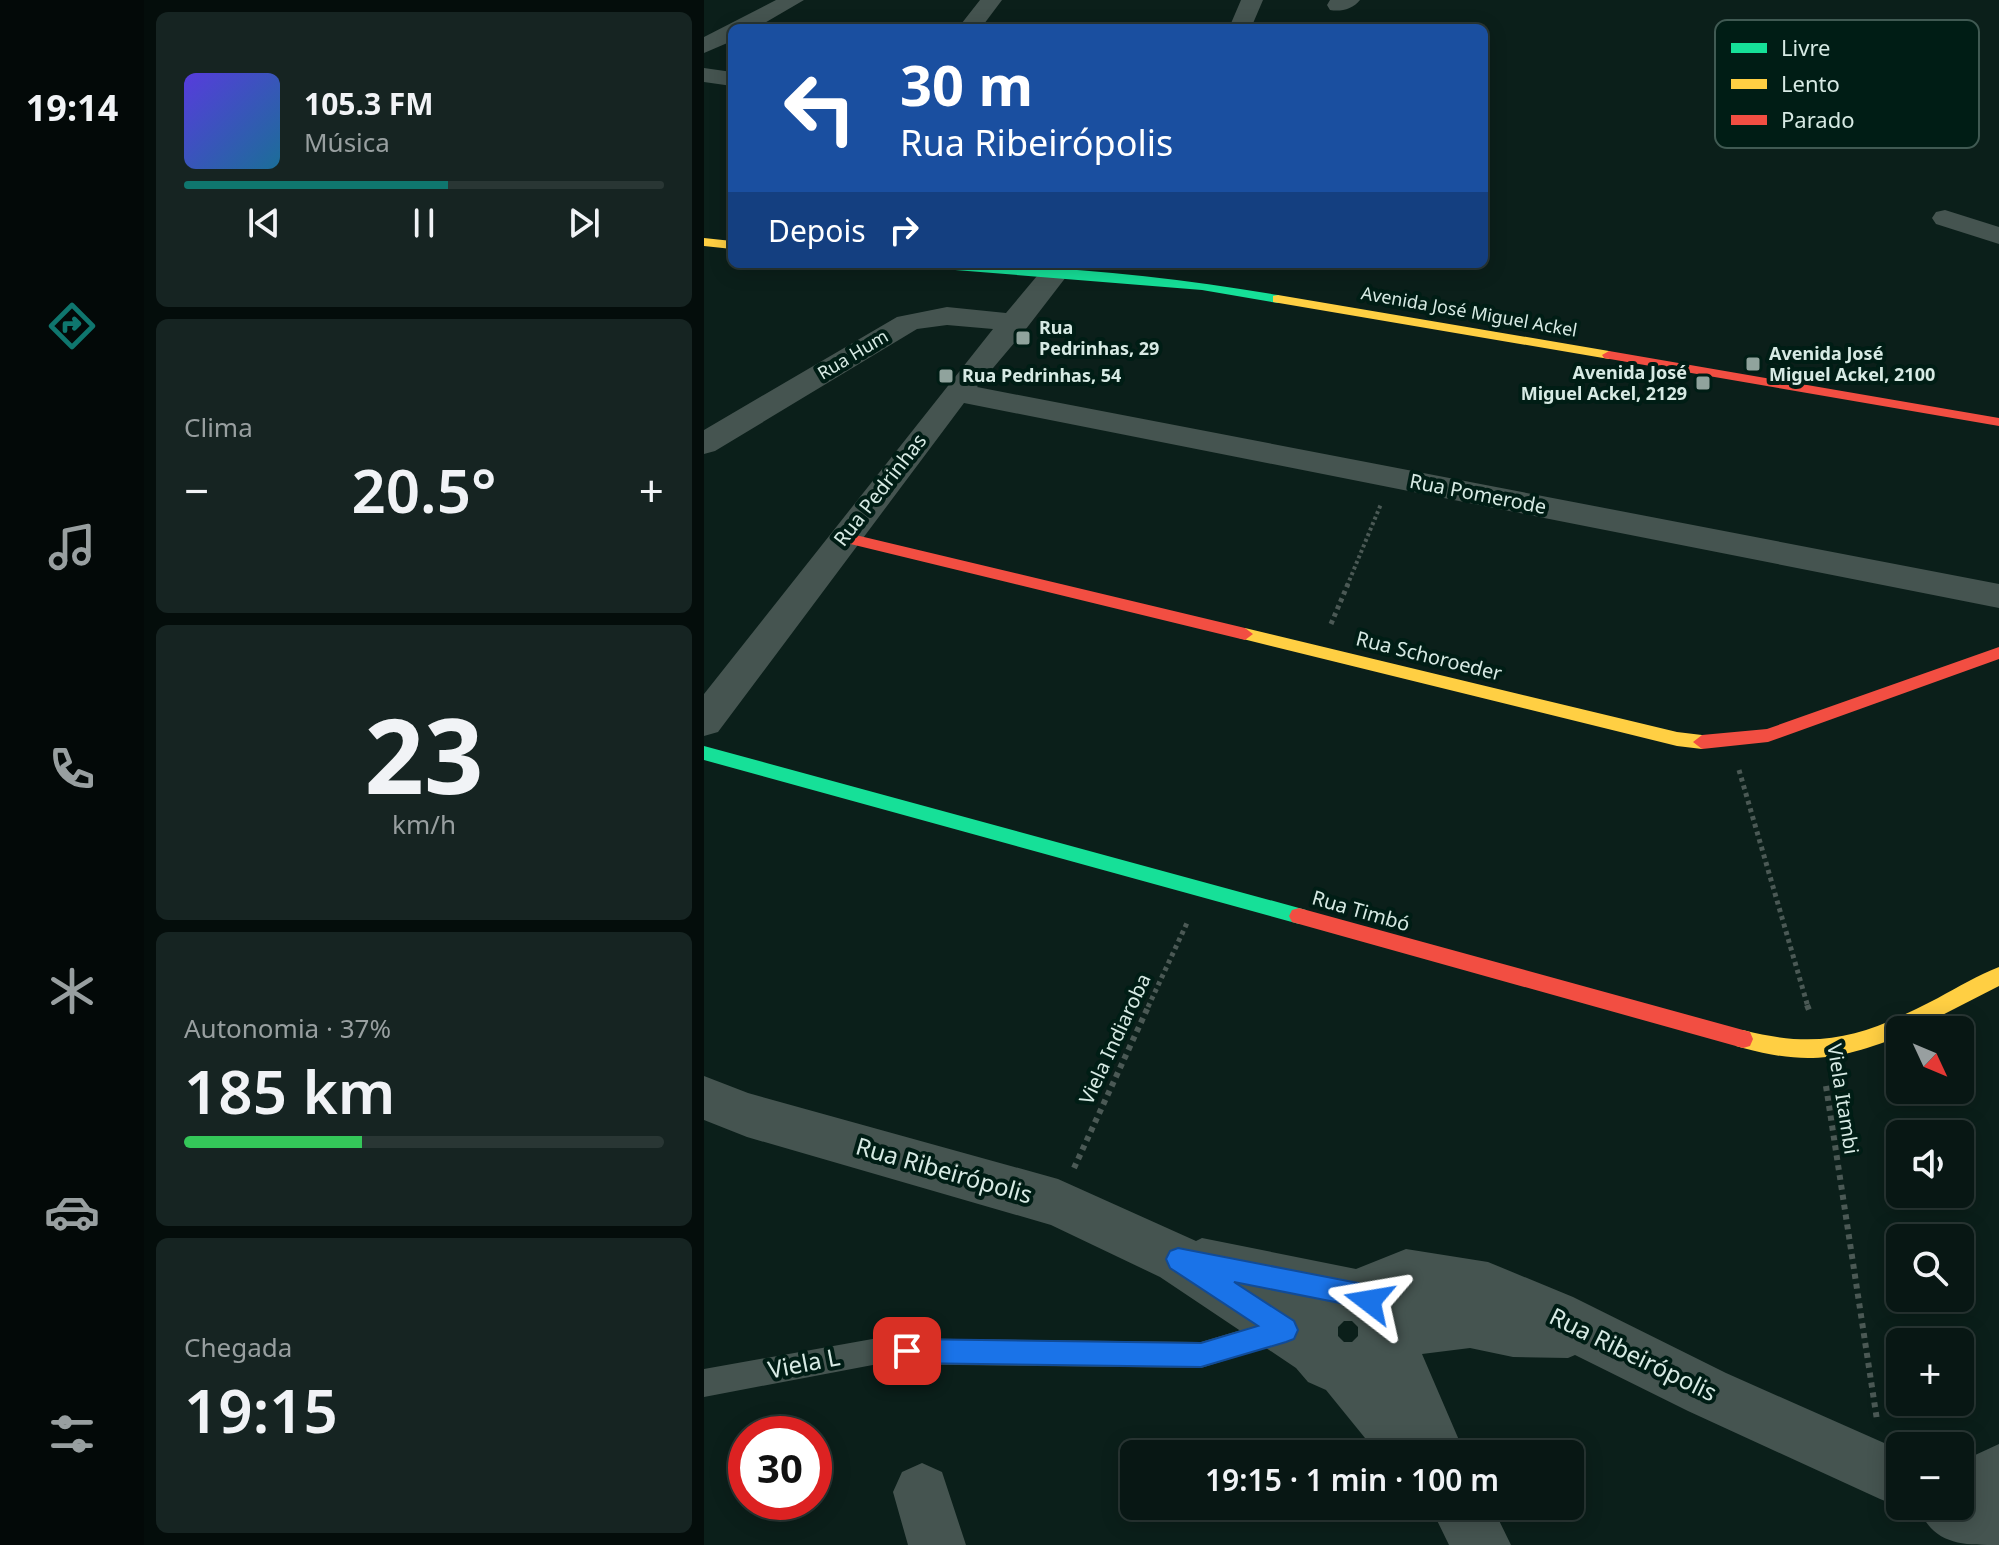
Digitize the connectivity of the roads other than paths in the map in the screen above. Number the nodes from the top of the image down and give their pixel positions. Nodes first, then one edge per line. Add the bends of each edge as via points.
1 (793, 0) edge
2 (991, 0) edge
3 (1252, 0) edge
4 (747, 24) edge
5 (972, 24) edge
6 (1242, 24) edge
7 (728, 34) edge
8 (704, 46) edge
9 (704, 75) edge
10 (728, 78) edge
11 (1945, 218) dead end
12 (1999, 236) edge
13 (704, 242) edge
14 (728, 245) edge
15 (1015, 268) edge
16 (1058, 270) edge
17 (1016, 323) junction
18 (956, 392) junction
19 (1999, 422) edge
20 (704, 444) edge
21 (843, 537) junction
22 (1999, 596) edge
23 (1999, 653) edge
24 (704, 722) edge
25 (704, 753) edge
26 (1999, 976) edge
27 (704, 1098) edge
28 (1178, 1259) junction
29 (1363, 1307) junction
30 (1315, 1350) junction
31 (704, 1383) edge
32 (1401, 1440) edge
33 (1430, 1440) edge
34 (1886, 1472) edge
35 (1999, 1472) edge
36 (1974, 1485) edge
37 (922, 1492) dead end
38 (1969, 1520) edge
39 (1999, 1538) edge
40 (937, 1545) edge

1 - 4 street
2 - 5 street
3 - 6 street
7 - 8 street
9 - 10 street
11 - 12 street
13 - 14 street
15 - 16 street, Avenida José Miguel Ackel
16 - 17 street, Rua Pedrinhas
16 - 19 street, Avenida José Miguel Ackel via 1202,286
17 - 18 street, Rua Pedrinhas
17 - 20 street, Rua Hum via 950,315 928,315 907,323
18 - 21 street, Rua Pedrinhas
18 - 22 street, Rua Pomerode
21 - 23 street, Rua Schoroeder via 1707,743 1768,735
21 - 24 street, Rua Pedrinhas
25 - 26 street, Rua Timbó via 1778,1048 1821,1050 1868,1040
27 - 28 street, Rua Ribeirópolis via 747,1115 1058,1203
28 - 29 street, Rua Ribeirópolis
28 - 30 street, Rua Ribeirópolis
29 - 30 street via 1323,1304 1311,1338
29 - 30 street via 1383,1345 1368,1364
29 - 33 street
29 - 34 street, Rua Ribeirópolis via 1513,1330 1585,1332
30 - 31 lane, Viela L via 1201,1355 878,1351
30 - 32 street, Rua Ribeirópolis
35 - 36 street
37 - 40 street
38 - 39 street

